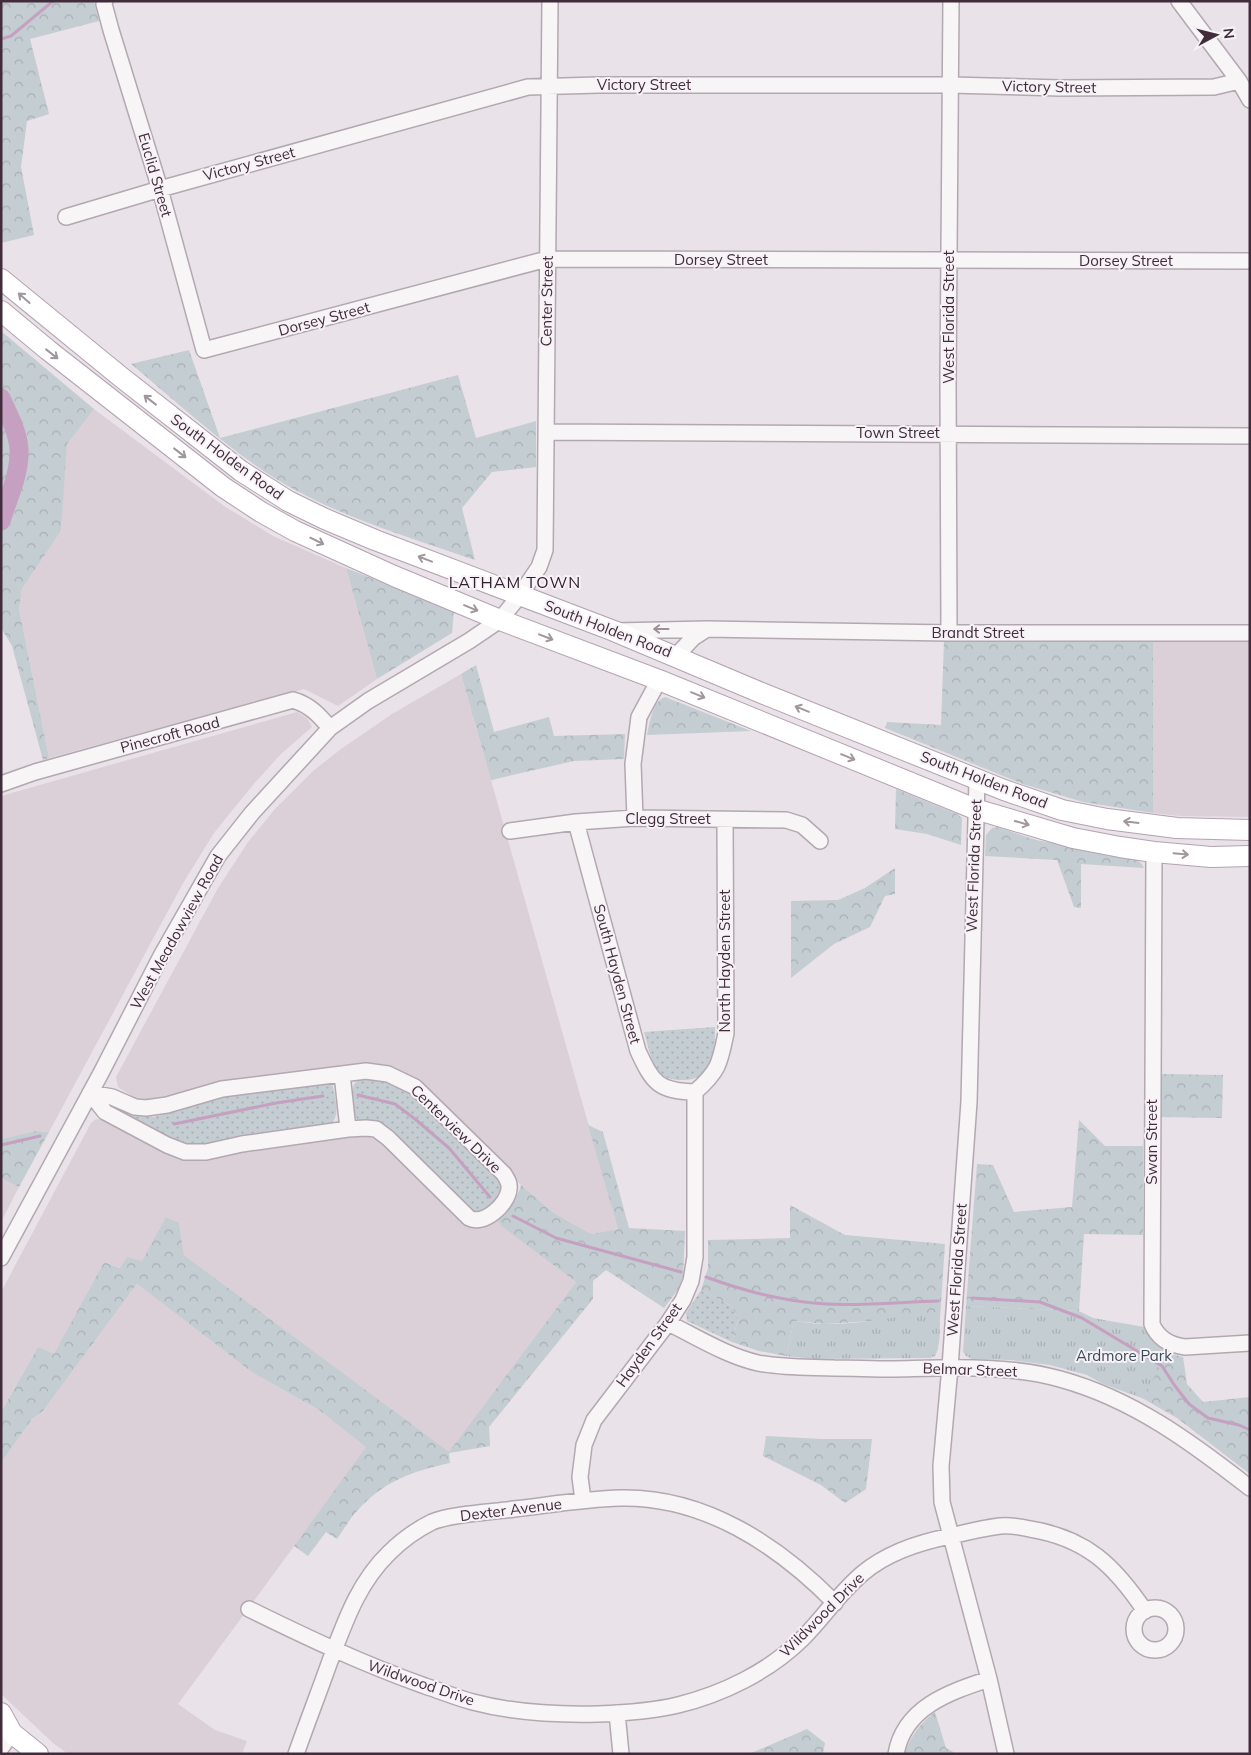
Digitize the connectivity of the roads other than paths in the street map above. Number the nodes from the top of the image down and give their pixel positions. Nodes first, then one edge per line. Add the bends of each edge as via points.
1 (105, 1) edge
2 (550, 1) edge
3 (951, 1) edge
4 (1179, 1) edge
5 (1239, 80) junction
6 (550, 85) junction
7 (950, 85) junction
8 (1250, 100) edge
9 (160, 189) junction
10 (66, 217) dead end
11 (547, 259) junction
12 (949, 261) junction
13 (1250, 261) edge
14 (1, 279) edge
15 (1, 311) edge
16 (204, 350) joint
17 (546, 432) junction
18 (949, 434) junction
19 (1250, 436) edge
20 (520, 595) junction
21 (500, 620) junction
22 (707, 629) junction
23 (614, 631) junction
24 (949, 633) junction
25 (1250, 633) edge
26 (676, 656) junction
27 (659, 680) junction
28 (330, 728) junction
29 (977, 779) junction
30 (1, 784) edge
31 (975, 809) junction
32 (634, 818) junction
33 (725, 820) junction
34 (576, 822) junction
35 (1250, 830) edge
36 (510, 831) dead end
37 (820, 841) dead end
38 (1154, 852) junction
39 (1250, 856) edge
40 (342, 1074) junction
41 (695, 1092) junction
42 (90, 1093) junction
43 (348, 1129) junction
44 (1, 1258) edge
45 (668, 1323) junction
46 (1250, 1343) edge
47 (950, 1367) junction
48 (1250, 1488) edge
49 (584, 1500) junction
50 (951, 1536) junction
51 (835, 1603) junction
52 (250, 1609) dead end
53 (1145, 1611) dead end
54 (334, 1650) junction
55 (988, 1679) junction
56 (1, 1713) edge
57 (617, 1713) junction
58 (5, 1738) edge
59 (38, 1754) edge
60 (296, 1754) edge
61 (620, 1754) edge
62 (896, 1754) edge
63 (1006, 1754) edge

1 - 9 street, Euclid Street
2 - 6 street, Center Street
3 - 7 street, West Florida Street
4 - 5 street
5 - 7 street, Victory Street via 1214,87
5 - 8 street
6 - 7 street, Victory Street
6 - 9 street, Victory Street via 528,87
6 - 11 street, Center Street
7 - 12 street, West Florida Street
9 - 10 street, Victory Street
9 - 16 street, Euclid Street
11 - 12 street, Dorsey Street
11 - 16 street, Dorsey Street
11 - 17 street, Center Street
12 - 13 street, Dorsey Street
12 - 18 street, West Florida Street
20 -> 14 main road, South Holden Road via 375,540 288,501 234,465 121,378
15 -> 21 main road, South Holden Road via 224,487 261,512 329,548
17 - 18 street, Town Street
17 - 20 street, Center Street via 545,550
18 - 19 street, Town Street
18 - 24 street, West Florida Street
20 - 21 street, West Meadowview Road
20 - 23 main road, South Holden Road
21 -> 27 main road, South Holden Road
21 - 28 street, West Meadowview Road
22 -> 23 street, Brandt Street
22 - 24 street, Brandt Street
22 - 26 street
23 - 26 main road, South Holden Road
24 - 25 street, Brandt Street
29 -> 26 main road, South Holden Road
27 -> 31 main road, South Holden Road
27 - 32 street via 639,717 633,764
28 - 30 street, Pinecroft Road via 316,711 293,700 44,769
28 - 42 street, West Meadowview Road via 252,813 218,856 160,956
29 - 31 street, West Florida Street
35 -> 29 main road, South Holden Road via 1177,828 1078,814
31 -> 38 main road, South Holden Road via 1073,838
31 - 47 street, West Florida Street via 969,1102
32 - 33 street, Clegg Street
32 - 34 street, Clegg Street
33 - 37 street, Clegg Street via 786,820 802,825
33 - 41 street, North Hayden Street via 726,1033 721,1062 709,1080
34 - 36 street, Clegg Street
34 - 41 street, South Hayden Street via 638,1051 650,1075 663,1087
38 -> 39 main road, South Holden Road via 1211,857
38 - 46 street, Swan Street via 1152,1324 1159,1336 1176,1346
40 - 42 street, Centerview Drive via 231,1088 146,1108 135,1107 112,1096
40 - 43 street
40 - 43 street, Centerview Drive via 377,1072 415,1087 504,1174 509,1184 507,1197 491,1215 474,1220 376,1129
41 - 45 street, Hayden Street via 695,1257 691,1281
42 - 43 street, Centerview Drive via 105,1112 184,1152 206,1152
42 - 44 street, West Meadowview Road
45 - 47 street, Belmar Street via 730,1353 758,1362 800,1367
45 - 49 street, Hayden Street via 594,1420 584,1445 580,1477
47 - 48 street, Belmar Street via 1019,1372 1059,1379 1099,1392 1160,1422
47 - 50 street, West Florida Street via 941,1466 942,1502
49 - 51 street, Dexter Avenue via 650,1500 684,1506 719,1518 743,1530 796,1567
49 - 54 street, Dexter Avenue via 434,1521 388,1553 369,1576 350,1608
50 - 51 street, Wildwood Drive via 922,1542 881,1562 864,1572
50 - 53 street, Wildwood Drive via 1003,1526 1054,1533 1083,1546 1105,1561
50 - 55 street, West Florida Street
51 - 57 street, Wildwood Drive via 801,1640 748,1678 714,1694 676,1705
52 - 54 street, Wildwood Drive
54 - 57 street, Wildwood Drive via 472,1702 540,1713
54 - 60 street, Dexter Avenue
55 - 62 street via 950,1692 922,1710 903,1735
55 - 63 street, West Florida Street
56 - 58 main road
57 - 61 street
58 - 59 main road

